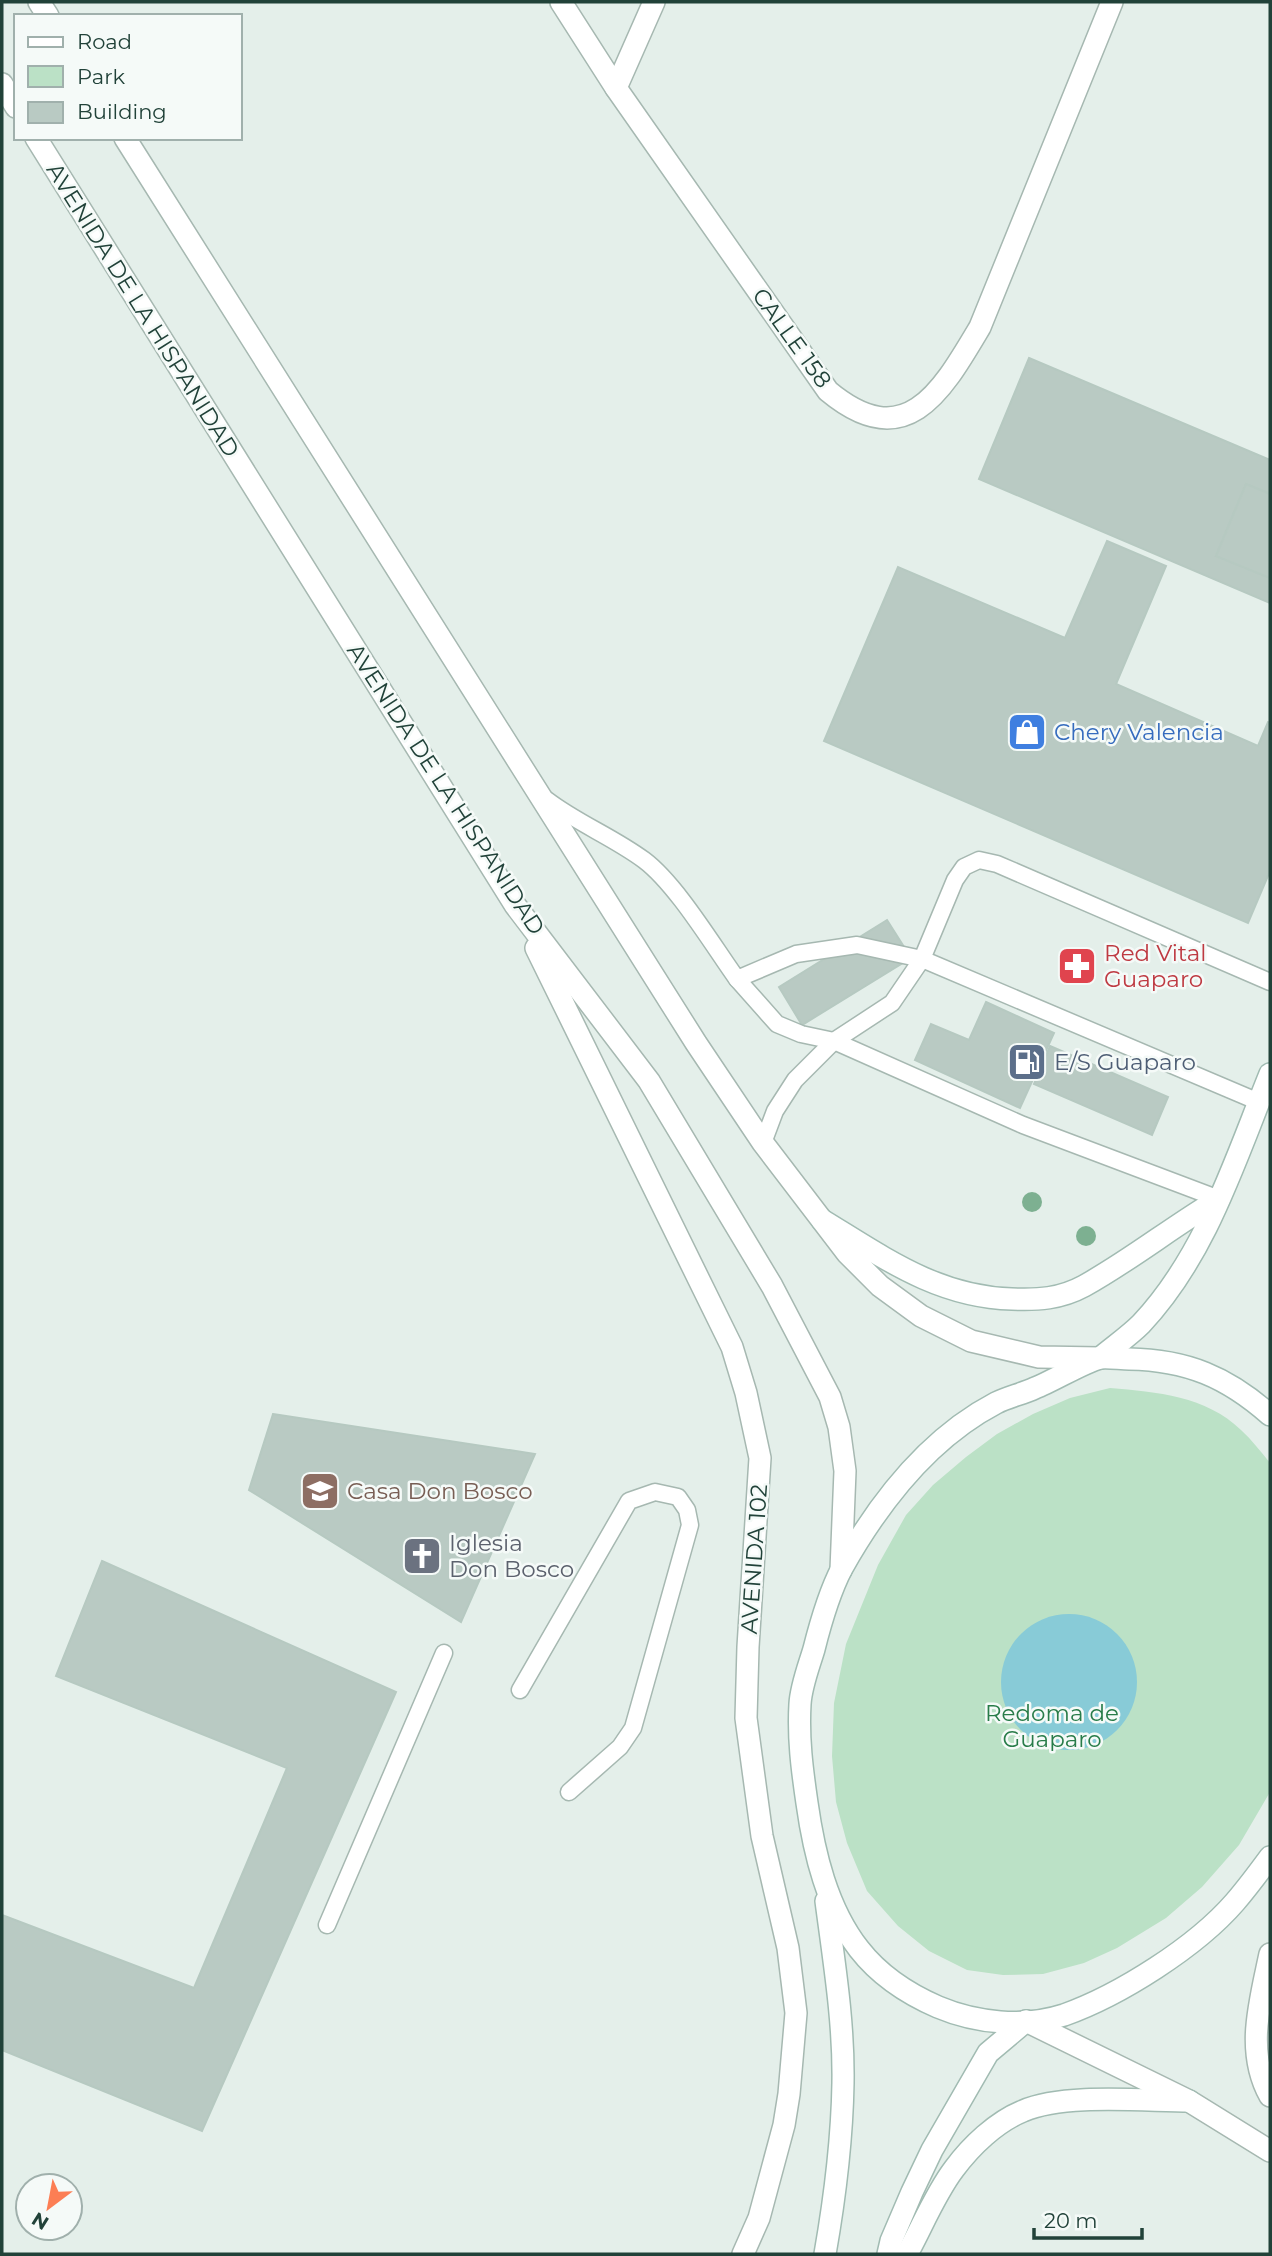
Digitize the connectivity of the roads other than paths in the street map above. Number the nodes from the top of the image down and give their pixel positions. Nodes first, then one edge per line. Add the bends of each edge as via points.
1 (561, 2) edge
2 (654, 2) edge
3 (1112, 2) edge
4 (2, 84) edge
5 (616, 88) junction
6 (14, 104) edge
7 (37, 140) edge
8 (126, 140) edge
9 (536, 791) junction
10 (515, 905) junction
11 (922, 959) junction
12 (737, 979) junction
13 (1270, 982) edge
14 (834, 1041) junction
15 (1270, 1074) edge
16 (1259, 1102) junction
17 (764, 1143) junction
18 (1219, 1199) junction
19 (822, 1220) junction
20 (1100, 1358) junction
21 (1270, 1416) edge
22 (841, 1570) junction
23 (444, 1653) dead end
24 (520, 1690) dead end
25 (569, 1792) dead end
26 (1270, 1857) edge
27 (822, 1871) junction
28 (327, 1925) dead end
29 (1270, 1954) edge
30 (1026, 2021) junction
31 (1270, 2096) edge
32 (1189, 2101) junction
33 (1270, 2151) edge
34 (743, 2254) edge
35 (825, 2254) edge
36 (888, 2254) edge
37 (907, 2254) edge

1 - 5 street, CALLE 158
2 - 5 street
3 - 5 street, CALLE 158 via 980,327 941,389 926,405 903,416 861,413 828,391
4 - 6 street
7 - 10 street, AVENIDA DE LA HISPANIDAD
8 - 9 street
9 - 12 lane via 645,860 668,884
9 - 17 street
10 - 22 street, AVENIDA DE LA HISPANIDAD via 649,1081 741,1231 830,1397 845,1471
10 - 34 street, AVENIDA 102 via 732,1347 760,1458 746,1718 762,1836 789,1948 796,2013 784,2124 759,2218
11 - 12 lane via 858,945 796,954
11 - 13 lane via 955,880 964,867 979,860
11 - 14 lane via 892,1003
11 - 16 lane
12 - 14 lane via 778,1024
14 - 17 lane via 795,1080 775,1111
14 - 18 lane via 1023,1125
15 - 16 street
16 - 18 street
17 - 19 street
18 - 19 street via 1082,1287 1043,1301 955,1292 906,1271
18 - 20 street via 1173,1284 1140,1324
19 - 20 street via 880,1286 921,1316 971,1341 1039,1357
20 - 21 street via 1164,1362 1207,1373 1244,1393
20 - 22 street via 996,1403 925,1455
22 - 27 street via 800,1699 799,1757 811,1835
23 - 28 lane
24 - 25 lane via 629,1501 655,1492 678,1497 690,1525 634,1728 620,1747
26 - 30 street via 1234,1903 1155,1968 1062,2015
27 - 30 street via 847,1932 884,1975 915,1997 956,2015 983,2021
27 - 35 street via 840,2014 843,2082 839,2172
29 - 31 street via 1254,2046
30 - 32 street
30 - 36 street via 988,2053 927,2161
32 - 33 street
32 - 37 street via 1102,2099 1024,2110 977,2142 953,2170

